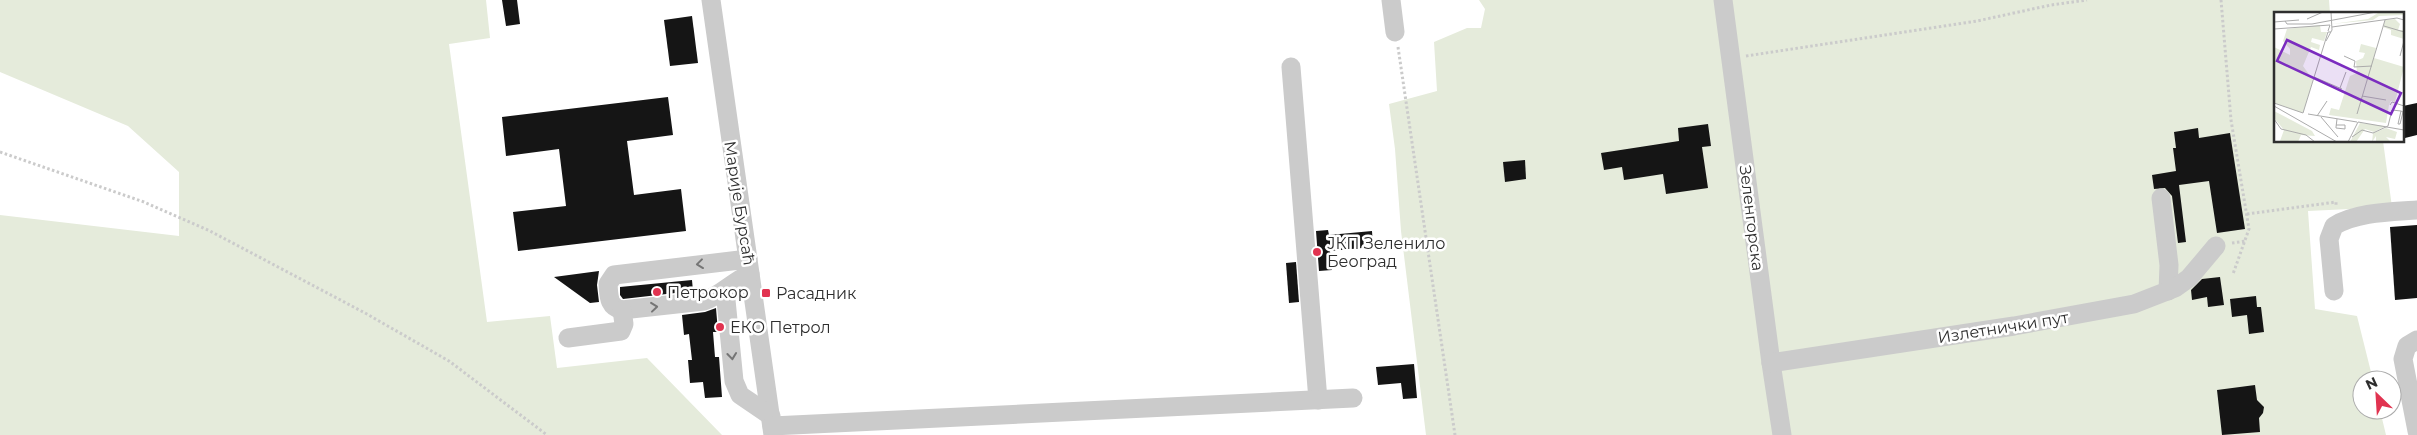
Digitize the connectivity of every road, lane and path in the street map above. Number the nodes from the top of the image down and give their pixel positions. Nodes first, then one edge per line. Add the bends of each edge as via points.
1 (711, 0) edge
2 (1391, 0) edge
3 (1723, 0) edge
4 (2087, 0) edge
5 (2221, 0) edge
6 (1395, 32) joint
7 (1731, 59) junction
8 (1291, 67) dead end
9 (0, 152) edge
10 (2161, 198) dead end
11 (2336, 202) dead end
12 (2417, 210) edge
13 (2247, 214) junction
14 (2216, 246) dead end
15 (749, 266) junction
16 (2232, 274) dead end
17 (725, 290) junction
18 (2168, 291) junction
19 (2334, 292) dead end
20 (622, 310) junction
21 (568, 338) dead end
22 (2417, 340) edge
23 (1771, 364) junction
24 (1353, 398) dead end
25 (1318, 400) junction
26 (772, 426) edge
27 (2417, 431) edge
28 (547, 435) edge
29 (1455, 435) edge
30 (1782, 435) edge

1 - 15 street, Марије Бурсаћ
2 - 6 street
3 - 7 street, Зеленгорска
4 - 7 path via 1976,21
5 - 13 path via 2231,120
6 - 29 path
7 - 23 street, Зеленгорска
8 - 25 street
9 - 28 path via 144,202 210,231 366,313 449,361
10 - 18 street via 2169,264
11 - 13 path
12 - 19 street via 2386,212 2334,226 2329,239
13 - 16 path via 2248,235
14 - 18 street, Излетнички пут via 2189,278
15 - 17 street
15 -> 20 street via 614,275 608,284 610,302
15 - 26 street, Марије Бурсаћ
20 -> 17 street via 704,301
17 -> 26 street via 734,381 740,395
18 - 23 street, Излетнички пут via 2152,299 2116,308
20 - 21 street via 624,324 621,331
22 - 27 street via 2407,346 2403,359
23 - 30 street, Зеленгорска
24 - 25 street
25 - 26 street

